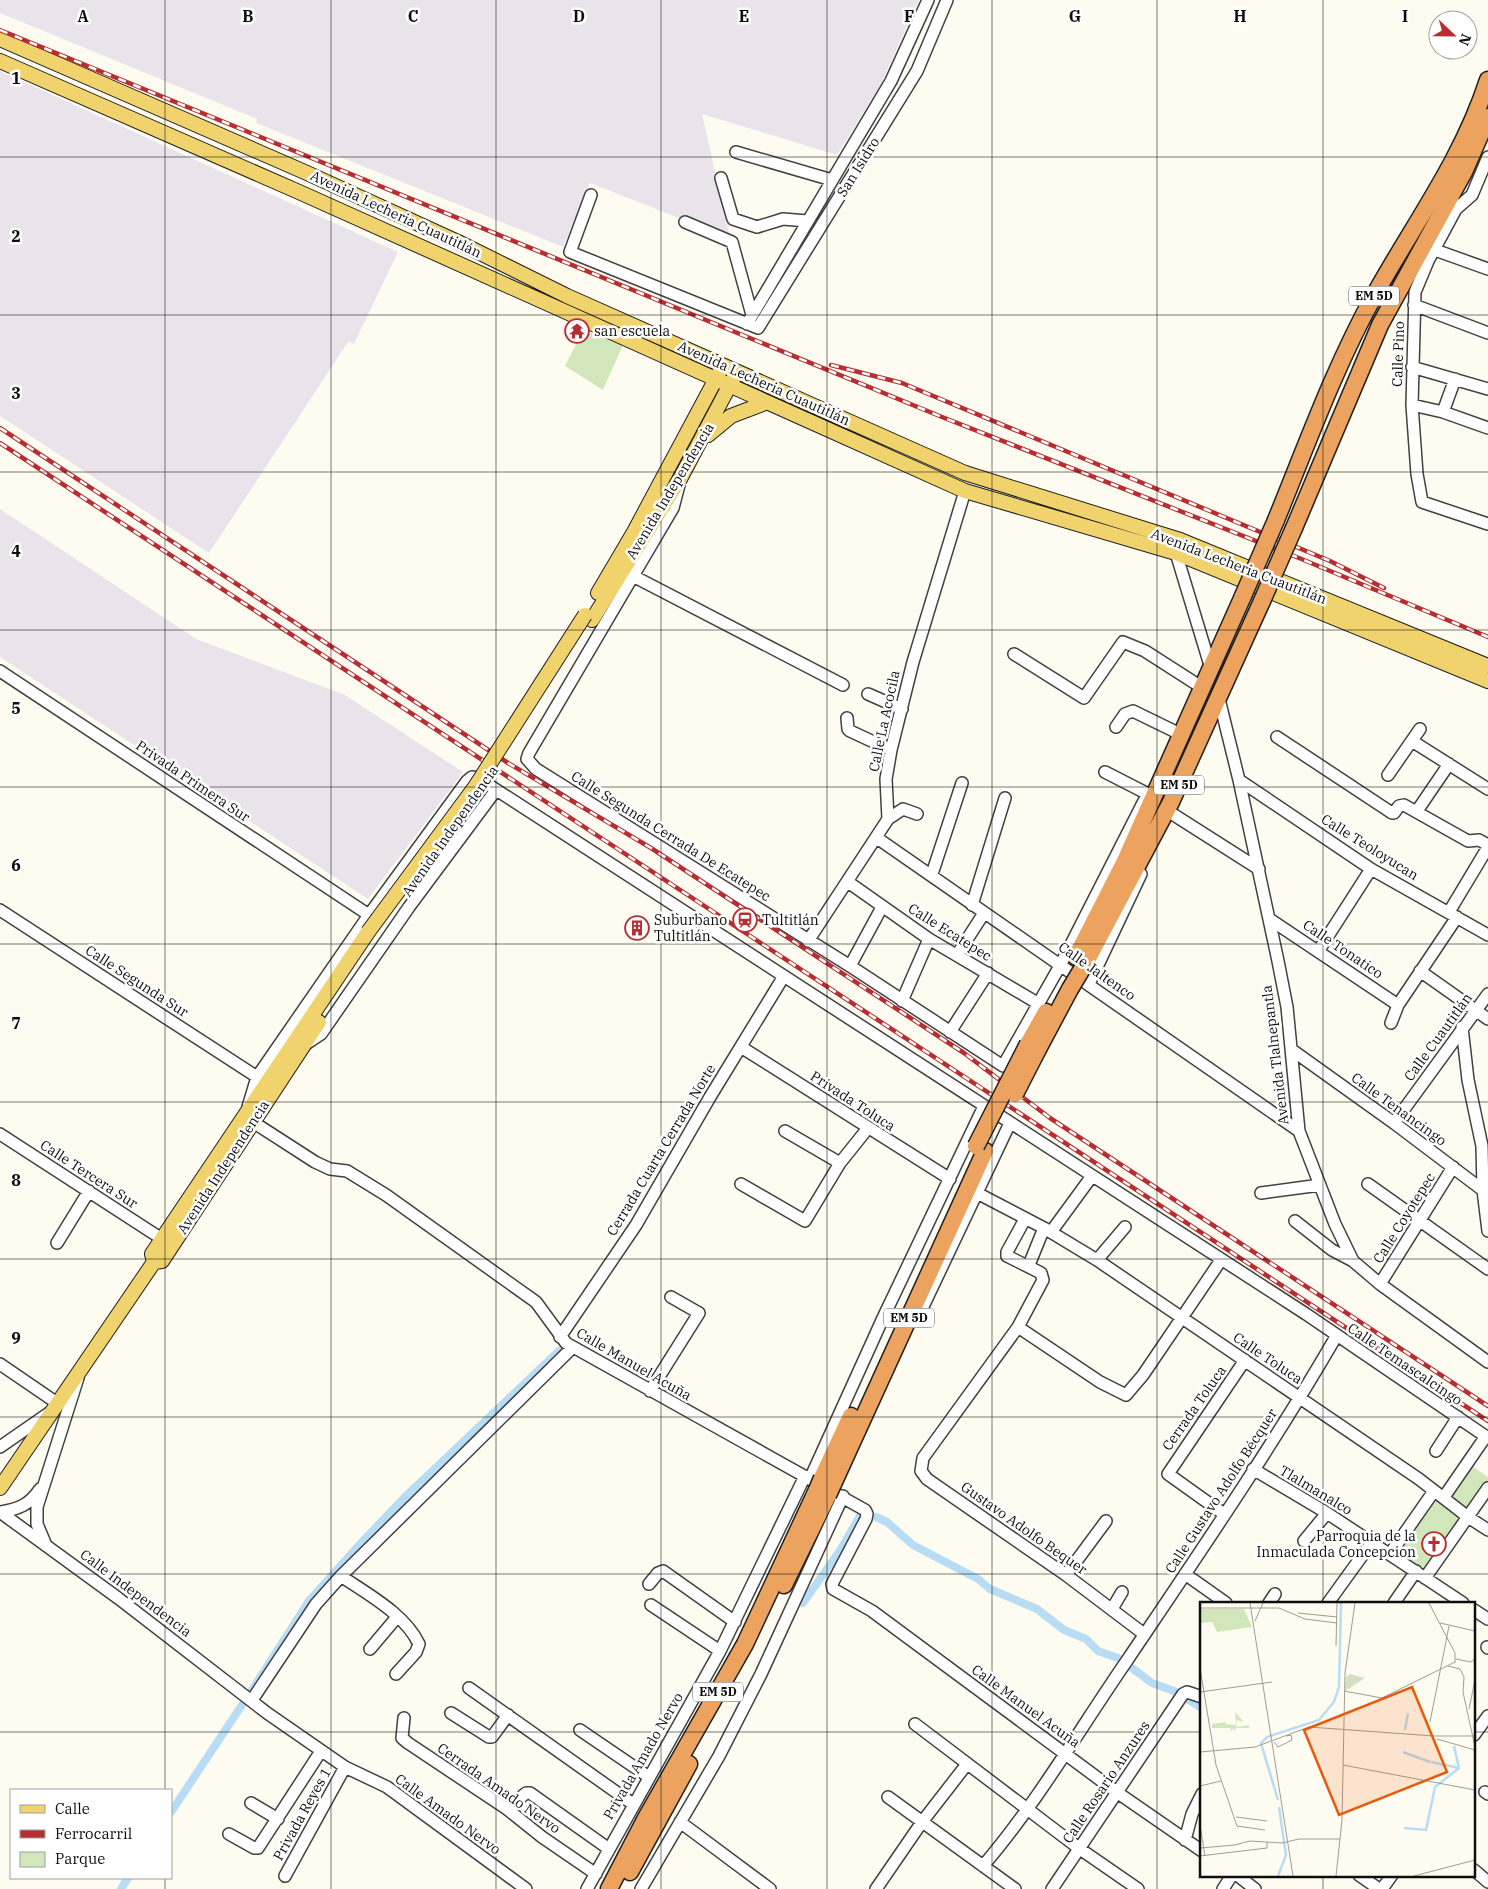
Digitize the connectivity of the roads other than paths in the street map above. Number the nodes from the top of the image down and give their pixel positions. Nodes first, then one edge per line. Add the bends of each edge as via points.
1 (928, 0) edge
2 (947, 0) edge
3 (0, 39) edge
4 (0, 61) edge
5 (1488, 80) edge
6 (1488, 117) edge
7 (736, 152) dead end
8 (1488, 157) edge
9 (721, 178) dead end
10 (832, 180) junction
11 (590, 195) dead end
12 (685, 222) dead end
13 (807, 222) junction
14 (1436, 250) junction
15 (1488, 269) edge
16 (1414, 305) junction
17 (752, 322) junction
18 (1488, 333) edge
19 (723, 365) junction
20 (1412, 367) junction
21 (737, 371) junction
22 (1455, 379) junction
23 (715, 381) junction
24 (730, 387) junction
25 (1488, 389) edge
26 (765, 403) junction
27 (1412, 405) junction
28 (1443, 412) junction
29 (1488, 428) edge
30 (702, 440) junction
31 (680, 479) junction
32 (965, 491) junction
33 (1488, 524) edge
34 (1178, 546) junction
35 (633, 576) junction
36 (589, 617) junction
37 (1014, 654) dead end
38 (1488, 666) edge
39 (0, 671) edge
40 (1488, 681) edge
41 (1198, 685) junction
42 (843, 686) dead end
43 (868, 694) dead end
44 (902, 709) junction
45 (847, 718) dead end
46 (1116, 728) dead end
47 (1420, 729) dead end
48 (1178, 733) junction
49 (1276, 737) dead end
50 (1412, 741) junction
51 (891, 750) junction
52 (1449, 764) junction
53 (1105, 772) dead end
54 (1388, 775) dead end
55 (1239, 780) junction
56 (962, 783) dead end
57 (1488, 789) edge
58 (496, 790) junction
59 (1148, 794) junction
60 (1005, 798) dead end
61 (1417, 811) junction
62 (917, 814) dead end
63 (1171, 814) junction
64 (888, 819) junction
65 (877, 838) junction
66 (1488, 846) edge
67 (1372, 868) junction
68 (1259, 869) junction
69 (932, 874) junction
70 (848, 882) junction
71 (972, 904) junction
72 (882, 908) junction
73 (0, 910) edge
74 (984, 913) junction
75 (1453, 915) junction
76 (369, 916) junction
77 (1270, 920) junction
78 (372, 934) junction
79 (1488, 935) edge
80 (930, 939) junction
81 (808, 941) junction
82 (1319, 950) junction
83 (957, 955) junction
84 (1073, 963) junction
85 (850, 966) junction
86 (1420, 971) junction
87 (988, 973) junction
88 (784, 976) junction
89 (1088, 984) junction
90 (1488, 994) edge
91 (902, 1001) junction
92 (1038, 1004) junction
93 (1398, 1005) junction
94 (1476, 1010) junction
95 (1488, 1018) edge
96 (1391, 1023) dead end
97 (1462, 1027) junction
98 (950, 1032) junction
99 (302, 1046) junction
100 (741, 1047) junction
101 (1292, 1050) junction
102 (257, 1077) junction
103 (984, 1106) junction
104 (250, 1118) junction
105 (1010, 1123) junction
106 (1394, 1123) junction
107 (868, 1128) junction
108 (785, 1131) dead end
109 (1299, 1131) junction
110 (0, 1134) edge
111 (840, 1163) junction
112 (1452, 1167) junction
113 (1092, 1176) junction
114 (950, 1179) junction
115 (740, 1184) dead end
116 (1368, 1184) dead end
117 (1320, 1185) junction
118 (89, 1191) junction
119 (1262, 1192) dead end
120 (1485, 1192) edge
121 (977, 1193) junction
122 (1025, 1219) junction
123 (1420, 1220) junction
124 (1295, 1221) dead end
125 (1125, 1227) dead end
126 (1047, 1230) junction
127 (1488, 1231) edge
128 (162, 1239) junction
129 (57, 1243) dead end
130 (1097, 1260) junction
131 (1221, 1260) junction
132 (1352, 1261) junction
133 (154, 1262) junction
134 (1029, 1265) junction
135 (1488, 1269) edge
136 (1380, 1284) junction
137 (671, 1297) dead end
138 (1183, 1318) junction
139 (1018, 1326) junction
140 (1337, 1336) junction
141 (560, 1337) junction
142 (574, 1348) junction
143 (1245, 1360) junction
144 (1488, 1362) edge
145 (0, 1364) edge
146 (81, 1368) junction
147 (650, 1392) junction
148 (1301, 1398) junction
149 (55, 1407) junction
150 (1458, 1417) junction
151 (1487, 1437) edge
152 (0, 1447) edge
153 (1436, 1451) dead end
154 (1253, 1469) junction
155 (42, 1485) junction
156 (824, 1486) junction
157 (0, 1488) edge
158 (1488, 1488) edge
159 (1439, 1494) junction
160 (0, 1512) edge
161 (1327, 1513) junction
162 (1224, 1514) junction
163 (1468, 1517) junction
164 (1106, 1520) dead end
165 (1488, 1530) edge
166 (1304, 1541) dead end
167 (1372, 1542) junction
168 (45, 1543) junction
169 (1390, 1554) junction
170 (1185, 1574) junction
171 (1066, 1575) junction
172 (1420, 1575) junction
173 (341, 1576) junction
174 (649, 1584) dead end
175 (1122, 1592) dead end
176 (1225, 1602) edge
177 (1329, 1602) edge
178 (1395, 1602) edge
179 (1461, 1602) edge
180 (651, 1605) dead end
181 (1112, 1609) junction
182 (1476, 1611) edge
183 (397, 1617) junction
184 (1488, 1619) edge
185 (735, 1622) junction
186 (1144, 1634) junction
187 (370, 1649) dead end
188 (720, 1651) junction
189 (396, 1674) dead end
190 (469, 1688) dead end
191 (1200, 1696) edge
192 (252, 1700) junction
193 (451, 1713) dead end
194 (508, 1715) junction
195 (1488, 1716) edge
196 (404, 1718) dead end
197 (915, 1724) dead end
198 (580, 1730) dead end
199 (1476, 1732) edge
200 (320, 1750) junction
201 (1064, 1753) junction
202 (967, 1764) junction
203 (345, 1767) junction
204 (649, 1777) junction
205 (1118, 1793) junction
206 (888, 1797) dead end
207 (1200, 1798) edge
208 (251, 1803) dead end
209 (633, 1804) junction
210 (507, 1809) junction
211 (1026, 1809) junction
212 (278, 1819) junction
213 (680, 1822) junction
214 (922, 1822) junction
215 (229, 1834) dead end
216 (1185, 1840) junction
217 (609, 1849) junction
218 (1080, 1849) junction
219 (1200, 1851) edge
220 (983, 1866) junction
221 (1476, 1872) edge
222 (596, 1874) junction
223 (286, 1876) dead end
224 (1231, 1876) edge
225 (1237, 1876) edge
226 (1362, 1876) edge
227 (1391, 1876) edge
228 (1488, 1881) edge
229 (758, 1886) edge
230 (526, 1889) edge
231 (587, 1889) edge
232 (609, 1889) edge
233 (621, 1889) edge
234 (641, 1889) edge
235 (770, 1889) edge
236 (876, 1889) edge
237 (1015, 1889) edge
238 (1052, 1889) edge
239 (1138, 1889) edge
240 (1223, 1889) edge
241 (1255, 1889) edge
242 (1381, 1889) edge
243 (1482, 1889) edge

1 - 10 street, San Isidro via 891,81
2 - 17 street, San Isidro via 917,71
3 - 19 main road, Avenida Lecheria Cuautitlán via 307,173 567,296
4 - 23 main road, Avenida Lecheria Cuautitlán via 299,192
5 - 84 highway, EM 5D, bridge via 1451,169 1363,316 1341,362 1276,520 1124,863
6 - 84 highway, EM 5D, bridge via 1464,172 1380,325 1294,528 1171,802
7 - 10 street
8 - 14 street, Calle Pino via 1472,195 1456,209
9 - 13 street via 733,219 757,227 783,219
10 - 13 street, San Isidro
11 - 17 street via 570,252
12 - 17 street via 732,242
13 - 17 street, San Isidro
14 - 15 street
14 - 16 street, Calle Pino via 1428,260 1415,292
16 - 18 street
16 - 20 street, Calle Pino
19 - 21 main road, Avenida Lecheria Cuautitlán
19 - 23 main road
20 - 22 street
20 - 27 street, Calle Pino
21 - 24 main road
21 - 34 main road, Avenida Lecheria Cuautitlán via 965,473
22 - 25 street
22 - 28 street
23 - 24 main road, Avenida Lecheria Cuautitlán
23 - 36 main road, Avenida Independencia
24 - 26 main road, Avenida Lecheria Cuautitlán
24 - 30 main road, Avenida Independencia
26 - 30 main road via 731,416
26 - 32 main road, Avenida Lecheria Cuautitlán
27 - 28 street
27 - 33 street, Calle Pino via 1422,502
28 - 29 street
30 - 31 main road, Avenida Independencia
31 - 35 street via 673,508
31 - 36 main road, Avenida Independencia
32 - 34 main road, Avenida Lecheria Cuautitlán
32 - 44 street, Calle La Acocila
34 - 38 main road, Avenida Lecheria Cuautitlán
34 - 40 main road, Avenida Lecheria Cuautitlán
34 - 41 street via 1208,661
35 - 42 street
35 - 81 street, Calle Segunda Cerrada De Ecatepec via 527,759 536,769
36 - 78 main road, Avenida Independencia, bridge
37 - 41 street via 1084,698 1123,642 1145,651
39 - 76 street, Privada Primera Sur
41 - 48 street
43 - 44 street
44 - 51 street, Calle La Acocila
45 - 51 street via 850,731
46 - 48 street via 1124,714 1133,712
47 - 50 street
48 - 59 street
49 - 61 street via 1392,813 1401,805
50 - 52 street
50 - 54 street
51 - 64 street, Calle La Acocila via 886,779
52 - 57 street
52 - 61 street
53 - 59 street
55 - 63 street, Avenida Tlalnepantla via 1221,707
55 - 67 street, Calle Teoloyucan
55 - 68 street, Avenida Tlalnepantla
56 - 69 street
58 - 76 street, Calle Temascalcingo via 478,778 472,777 467,781
58 - 88 street, Calle Temascalcingo
58 - 99 street via 409,907 321,1034
59 - 84 street
60 - 71 street
61 - 66 street via 1468,841 1479,840
62 - 64 street via 903,808
63 - 68 street
63 - 89 street
64 - 65 street
65 - 69 street, Calle Jaltenco
65 - 70 street
66 - 75 street
67 - 75 street, Calle Teoloyucan
67 - 82 street
68 - 77 street, Avenida Tlalnepantla
69 - 71 street, Calle Jaltenco
70 - 72 street, Calle Ecatepec
70 - 81 street
71 - 74 street, Calle Jaltenco
72 - 80 street, Calle Ecatepec
72 - 85 street
73 - 102 street, Calle Segunda Sur
74 - 83 street
74 - 84 street, Calle Jaltenco
75 - 79 street, Calle Teoloyucan
75 - 86 street
76 - 102 street, Calle Temascalcingo
77 - 82 street, Calle Tonatico
77 - 101 street, Avenida Tlalnepantla
78 - 99 main road, Avenida Independencia
78 - 104 main road, Avenida Independencia
80 - 83 street, Calle Ecatepec
80 - 91 street
81 - 85 street, Calle Segunda Cerrada De Ecatepec
82 - 93 street, Calle Tonatico
83 - 87 street, Calle Ecatepec
84 - 89 street, Calle Jaltenco
84 - 92 street
84 - 156 highway, EM 5D, bridge via 1066,987 980,1149
85 - 91 street, Calle Segunda Cerrada De Ecatepec
86 - 93 street
86 - 94 street
87 - 92 street, Calle Ecatepec
87 - 98 street
88 - 100 street, Cerrada Cuarta Cerrada Norte
88 - 103 street, Calle Temascalcingo
89 - 109 street, Calle Jaltenco
90 - 94 street, Calle Cuautitlán
91 - 98 street, Calle Segunda Cerrada De Ecatepec
92 - 98 street, Calle Segunda Cerrada De Ecatepec via 1003,1066
93 - 96 street
94 - 95 street
94 - 97 street, Calle Cuautitlán
97 - 106 street, Calle Cuautitlán
97 - 120 street via 1468,1080 1482,1146
99 - 104 main road, Avenida Independencia
100 - 107 street, Privada Toluca
100 - 141 street, Cerrada Cuarta Cerrada Norte via 636,1224
101 - 106 street, Calle Tenancingo
101 - 109 street, Avenida Tlalnepantla
102 - 104 street, Calle Temascalcingo
103 - 105 street, Calle Temascalcingo
103 - 114 street
104 - 128 main road, Avenida Independencia
104 - 133 main road, Avenida Independencia via 162,1261
104 - 141 street, Calle Manuel Acuña via 315,1162 330,1169 347,1171 386,1195 536,1302
105 - 113 street, Calle Temascalcingo
105 - 121 street
106 - 112 street, Calle Tenancingo
107 - 111 street
107 - 114 street, Privada Toluca
108 - 111 street
109 - 117 street, Avenida Tlalnepantla
110 - 118 street, Calle Tercera Sur
111 - 115 street via 805,1221
112 - 120 street, Calle Tenancingo
112 - 123 street, Calle Coyotepec
113 - 126 street
113 - 131 street, Calle Temascalcingo
114 - 156 street via 883,1318
116 - 123 street
117 - 119 street
117 - 132 street, Avenida Tlalnepantla
118 - 128 street, Calle Tercera Sur
118 - 129 street
120 - 127 street
121 - 122 street
121 - 156 street
122 - 126 street, Calle Toluca
122 - 134 street via 1006,1256
123 - 135 street
123 - 136 street, Calle Coyotepec
124 - 132 street
125 - 130 street
126 - 130 street, Calle Toluca
126 - 134 street
128 - 133 main road, Avenida Independencia via 152,1254
130 - 138 street, Calle Toluca
131 - 138 street
131 - 140 street, Calle Temascalcingo
132 - 136 street, Avenida Tlalnepantla
133 - 146 main road, Avenida Independencia
134 - 139 street via 1041,1273 1043,1280
136 - 144 street, Avenida Tlalnepantla
137 - 147 street via 699,1313
138 - 139 street via 1126,1395 1100,1382
138 - 143 street, Calle Toluca
139 - 171 street, Gustavo Adolfo Bequer via 923,1458 921,1471 927,1479
140 - 148 street, Calle Gustavo Adolfo Bécquer
140 - 150 street, Calle Temascalcingo
141 - 142 street, Calle Manuel Acuña
142 - 147 street, Calle Manuel Acuña
142 - 173 street
143 - 148 street, Calle Toluca
143 - 162 street, Cerrada Toluca via 1168,1474
145 - 149 street
146 - 149 main road, Avenida Independencia
146 - 155 street
147 - 156 street, Calle Manuel Acuña
148 - 154 street, Calle Gustavo Adolfo Bécquer
148 - 159 street, Calle Toluca
149 - 152 street
149 - 157 main road, Avenida Independencia
150 - 151 street, Calle Temascalcingo
150 - 153 street
151 - 159 street
154 - 161 street, Tlalmanalco
154 - 162 street, Calle Gustavo Adolfo Bécquer
155 - 160 street via 21,1508
155 - 168 street via 36,1516
156 - 185 street, Privada Amado Nervo
156 - 201 street, Calle Manuel Acuña via 867,1514 831,1588 872,1611
156 - 213 street via 761,1674 719,1756
156 - 232 highway, EM 5D via 745,1644
156 - 233 highway, EM 5D via 746,1661
158 - 163 street
159 - 163 street, Calle Toluca
159 - 169 street
160 - 168 street, Calle Independencia
161 - 166 street
161 - 167 street, Tlalmanalco
162 - 170 street, Calle Gustavo Adolfo Bécquer
163 - 165 street, Calle Toluca
163 - 172 street
164 - 171 street
167 - 169 street, Tlalmanalco
167 - 177 street
168 - 192 street, Calle Independencia
169 - 172 street, Tlalmanalco
170 - 176 street
170 - 186 street, Calle Gustavo Adolfo Bécquer
171 - 181 street, Gustavo Adolfo Bequer
172 - 178 street
172 - 179 street, Tlalmanalco
173 - 183 street
173 - 192 street via 316,1604
174 - 185 street via 663,1571
175 - 181 street
180 - 188 street
181 - 186 street, Gustavo Adolfo Bequer
182 - 184 street
183 - 187 street
183 - 189 street via 416,1636 419,1644
185 - 188 street, Privada Amado Nervo
186 - 201 street, Calle Gustavo Adolfo Bécquer
188 - 204 street, Privada Amado Nervo
190 - 194 street
191 - 205 street, Calle Rosario Anzures via 1185,1692
192 - 200 street, Calle Amado Nervo
193 - 194 street via 489,1737
194 - 209 street
195 - 199 street
196 - 210 street, Cerrada Amado Nervo via 402,1738
197 - 202 street
198 - 204 street
200 - 203 street, Calle Amado Nervo
200 - 212 street
201 - 205 street, Calle Manuel Acuña
201 - 211 street, Calle Gustavo Adolfo Bécquer
202 - 211 street
202 - 214 street
203 - 223 street, Privada Reyes 1
203 - 230 street, Calle Amado Nervo via 387,1788
204 - 209 street, Privada Amado Nervo
205 - 216 street, Calle Manuel Acuña
205 - 218 street, Calle Rosario Anzures
206 - 214 street
207 - 216 street
208 - 212 street
209 - 217 street, Privada Amado Nervo
210 - 217 street via 530,1793
210 - 222 street, Cerrada Amado Nervo
211 - 218 street
211 - 220 street, Calle Gustavo Adolfo Bécquer
212 - 215 street via 258,1848
213 - 229 street
213 - 234 street
214 - 220 street
214 - 236 street
216 - 219 street, Calle Manuel Acuña
217 - 222 street, Privada Amado Nervo
218 - 238 street, Calle Rosario Anzures
218 - 239 street
220 - 237 street
221 - 228 street
222 - 231 street, Privada Amado Nervo
224 - 240 street
225 - 241 street
226 - 242 street
227 - 242 street
228 - 243 street
229 - 235 street

